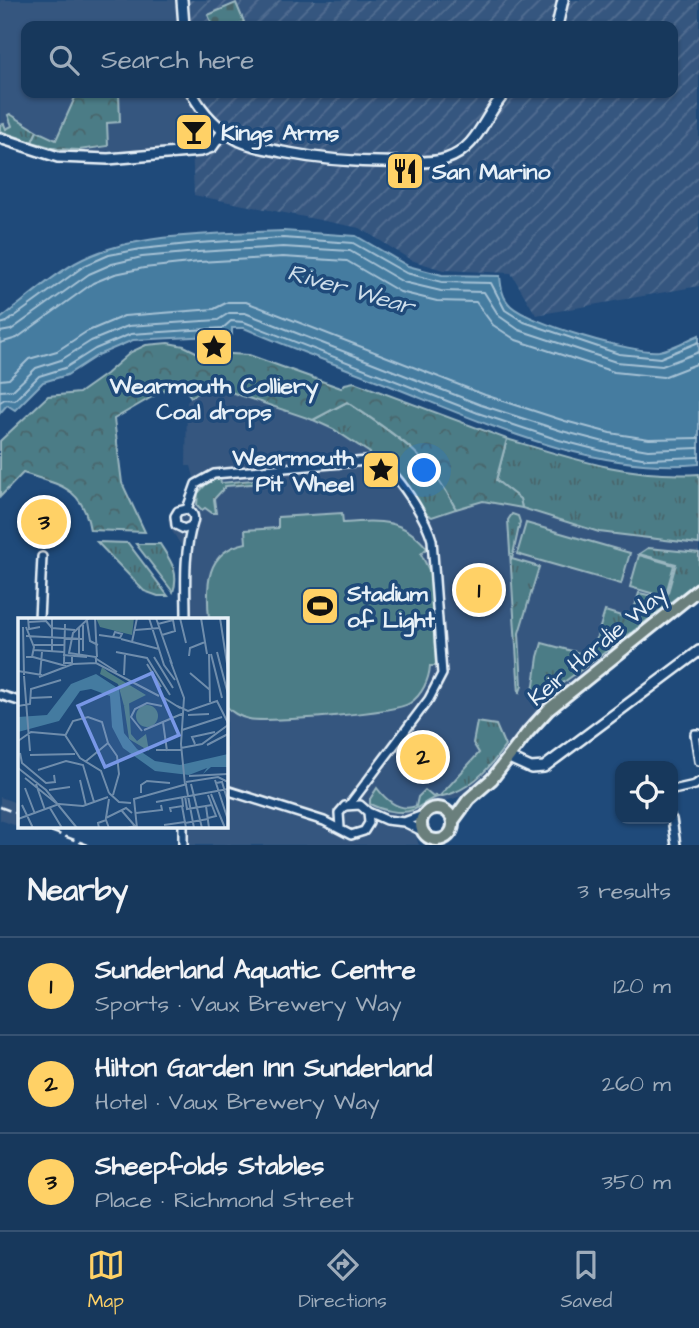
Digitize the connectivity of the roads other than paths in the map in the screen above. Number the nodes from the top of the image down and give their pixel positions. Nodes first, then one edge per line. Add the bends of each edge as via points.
1 (181, 0) edge
2 (563, 0) edge
3 (183, 21) edge
4 (558, 21) edge
5 (195, 98) edge
6 (500, 98) edge
7 (224, 131) junction
8 (0, 138) edge
9 (187, 509) junction
10 (191, 526) junction
11 (181, 528) junction
12 (187, 544) junction
13 (42, 557) dead end
14 (699, 589) edge
15 (39, 618) edge
16 (186, 618) edge
17 (699, 651) edge
18 (0, 695) edge
19 (18, 701) edge
20 (699, 734) edge
21 (509, 758) junction
22 (699, 761) edge
23 (699, 782) edge
24 (678, 789) edge
25 (228, 791) edge
26 (360, 793) junction
27 (469, 799) junction
28 (350, 804) junction
29 (360, 805) junction
30 (439, 808) junction
31 (368, 812) junction
32 (339, 813) junction
33 (423, 815) junction
34 (386, 820) junction
35 (324, 821) junction
36 (453, 821) junction
37 (404, 822) junction
38 (673, 824) edge
39 (340, 828) junction
40 (367, 828) junction
41 (423, 837) edge
42 (439, 843) edge
43 (676, 845) edge

1 - 3 street
2 - 4 street
5 - 7 street
6 - 7 street via 467,147 448,159 430,162 318,159 253,146
7 - 8 street via 212,147 201,151 108,159 58,157
9 - 10 street via 193,516
9 - 11 street via 174,516
9 - 26 street via 196,484 214,474 367,461 379,463 391,473 429,528 442,674
10 - 11 street
10 - 12 street
11 - 12 street
12 - 16 street
13 - 15 street
14 - 21 main road, Keir Hardie Way via 548,710
17 - 21 street via 544,767 531,768
18 - 19 street
20 - 22 street via 695,734
21 - 27 main road, Keir Hardie Way
23 - 24 street
25 - 35 street
26 - 28 street
26 - 29 street
27 - 30 main road
27 - 36 main road
28 - 29 street
28 - 32 street
29 - 31 street
30 - 33 main road
30 - 36 main road via 449,812
31 - 34 street
31 - 40 street
32 - 35 street
32 - 39 street
33 - 37 street
33 - 41 main road
34 - 37 street
34 - 40 street
35 - 39 street
36 - 42 main road via 450,835
37 - 41 street
38 - 43 street
39 - 40 street via 355,835
41 - 42 main road

